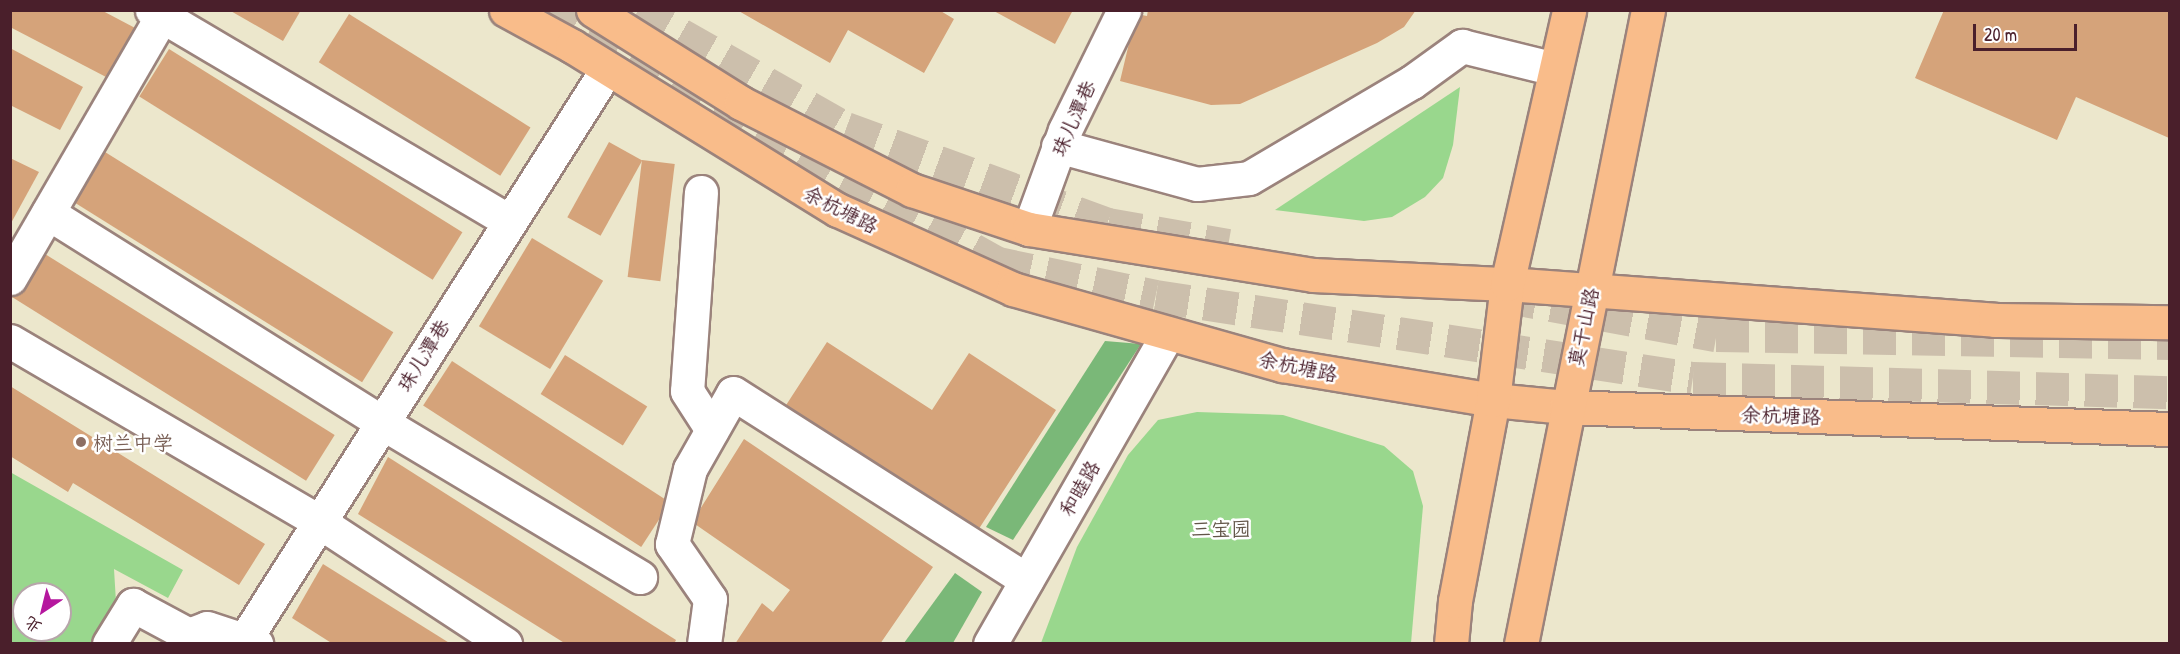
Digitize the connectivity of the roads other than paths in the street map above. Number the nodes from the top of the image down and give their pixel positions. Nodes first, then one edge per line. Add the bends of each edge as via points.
1 (506, 10) edge
2 (593, 10) edge
3 (1124, 10) edge
4 (1569, 10) edge
5 (1648, 10) edge
6 (157, 13) edge
7 (607, 69) junction
8 (1555, 69) junction
9 (1059, 146) junction
10 (700, 192) dead end
11 (48, 213) junction
12 (509, 221) junction
13 (1029, 229) junction
14 (11, 276) edge
15 (1507, 284) junction
16 (1591, 293) junction
17 (2169, 322) edge
18 (1168, 333) junction
19 (10, 341) edge
20 (1493, 400) junction
21 (1566, 407) junction
22 (381, 422) junction
23 (2169, 429) edge
24 (712, 430) junction
25 (318, 521) junction
26 (640, 578) dead end
27 (1026, 580) junction
28 (190, 639) edge
29 (248, 642) edge
30 (110, 644) edge
31 (505, 644) edge
32 (704, 644) edge
33 (990, 644) edge
34 (1451, 644) edge
35 (1521, 644) edge

1 - 7 main road, 余杭塘路
2 - 13 main road via 741,103 912,190
3 - 9 street, 珠儿潭巷
4 - 8 main road
5 - 16 main road, 莫干山路
6 - 11 street
6 - 12 street
7 - 12 street, 珠儿潭巷
7 - 18 main road, 余杭塘路 via 838,210 1012,289
8 - 9 street via 1462,46 1412,82 1249,178 1197,184
8 - 15 main road
9 - 13 street, 珠儿潭巷
10 - 24 street via 687,391
11 - 14 street
11 - 22 street
12 - 22 street, 珠儿潭巷
13 - 15 main road via 1313,275
15 - 16 main road
15 - 20 main road
16 - 17 main road via 1995,320
16 - 21 main road, 莫干山路
18 - 20 main road, 余杭塘路 via 1282,365
18 - 27 street, 和睦路
19 - 25 street
20 - 21 main road, 余杭塘路
20 - 34 main road
21 - 23 main road, 余杭塘路
21 - 35 main road, 莫干山路
22 - 25 street, 珠儿潭巷
22 - 26 street
24 - 27 street via 733,393
24 - 32 street via 690,469 672,544 710,599
25 - 29 street, 珠儿潭巷
25 - 31 street
27 - 33 street, 和睦路
28 - 29 street via 207,628
28 - 30 street via 134,605

